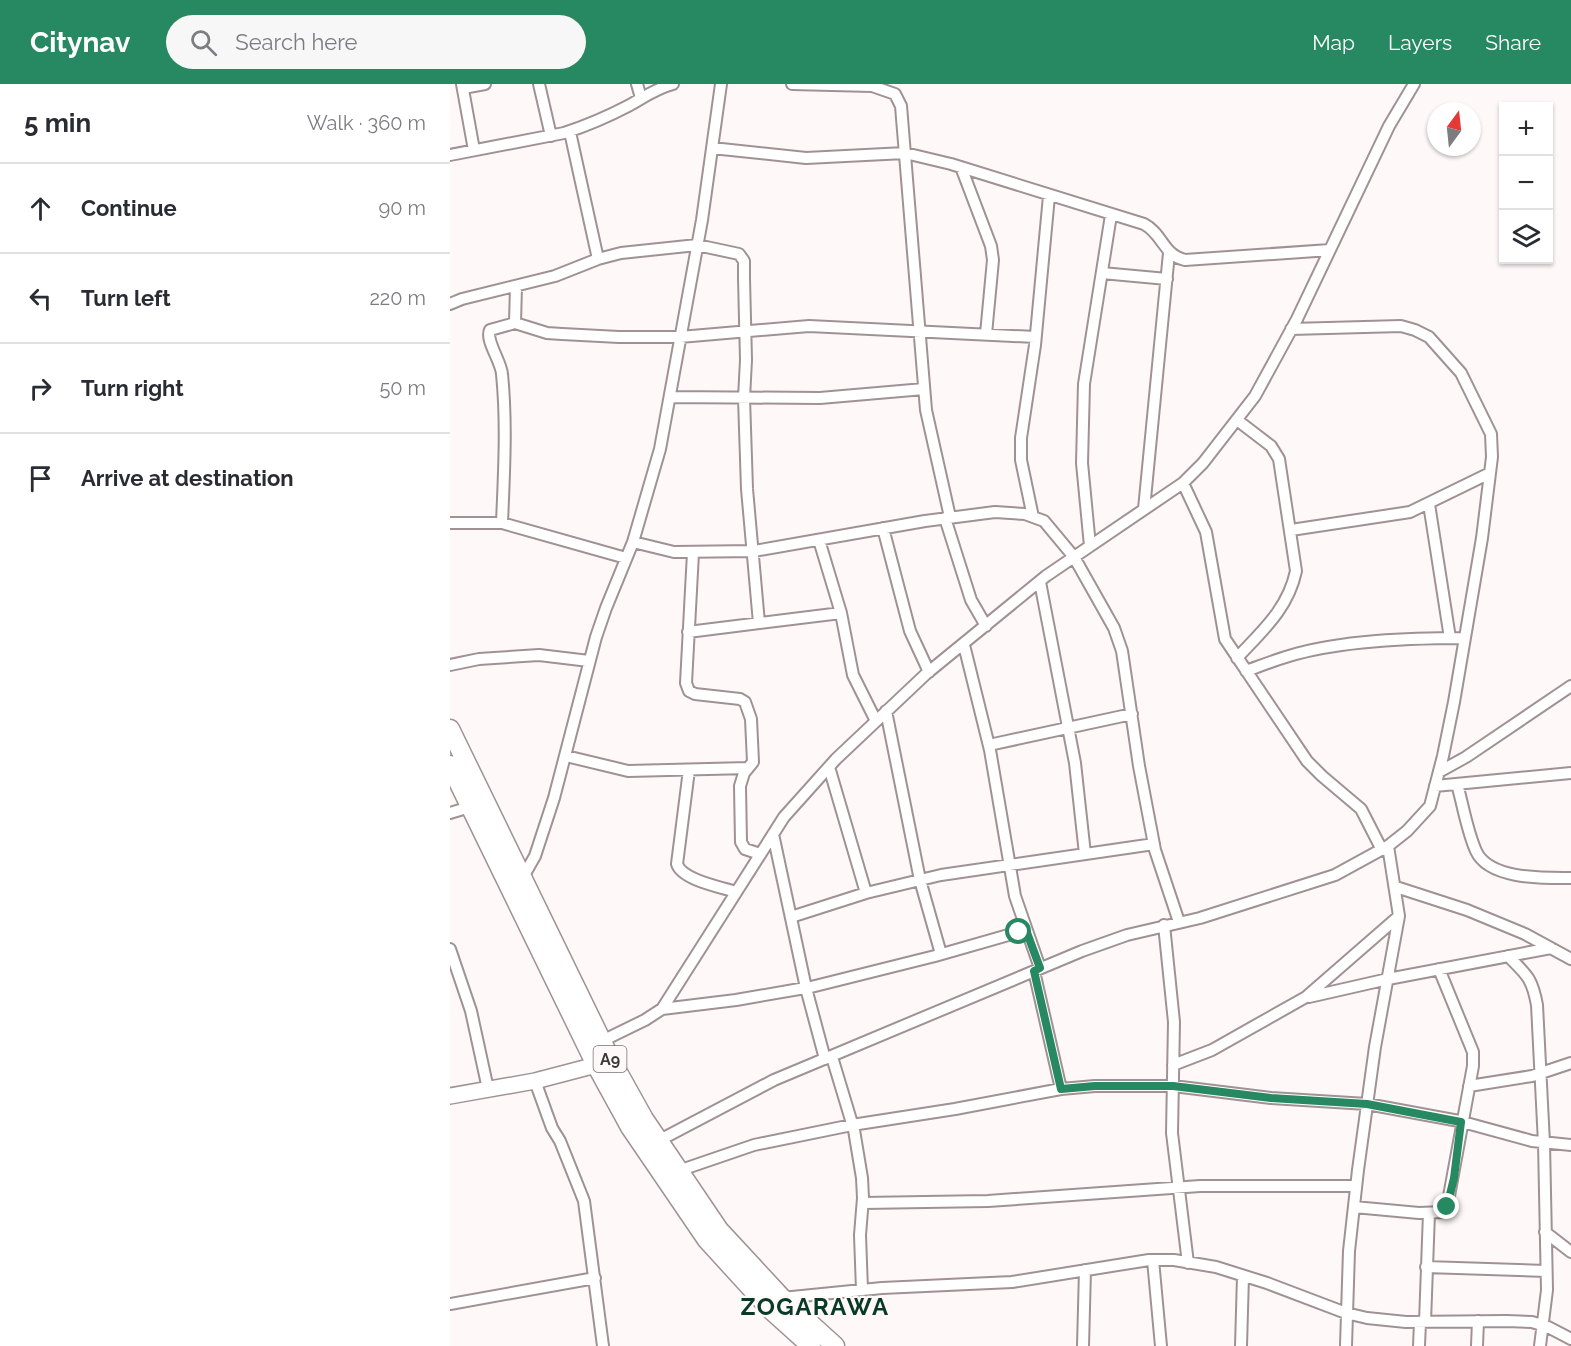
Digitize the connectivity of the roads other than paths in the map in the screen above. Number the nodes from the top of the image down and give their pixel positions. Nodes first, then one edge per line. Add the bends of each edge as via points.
1 (485, 84) edge
2 (538, 84) edge
3 (637, 84) edge
4 (673, 84) edge
5 (721, 84) edge
6 (792, 84) edge
7 (1414, 84) edge
8 (463, 86) edge
9 (641, 98) junction
10 (570, 132) junction
11 (551, 136) junction
12 (712, 148) junction
13 (474, 150) junction
14 (905, 153) junction
15 (450, 155) edge
16 (960, 167) junction
17 (1050, 196) junction
18 (1112, 215) junction
19 (697, 245) junction
20 (1330, 250) junction
21 (1169, 253) junction
22 (598, 259) junction
23 (1102, 273) junction
24 (1167, 279) junction
25 (516, 286) junction
26 (450, 304) edge
27 (515, 323) junction
28 (1291, 329) junction
29 (746, 330) junction
30 (919, 331) junction
31 (986, 334) junction
32 (680, 337) junction
33 (1035, 337) junction
34 (924, 388) junction
35 (670, 397) junction
36 (744, 398) junction
37 (1237, 420) junction
38 (1490, 473) junction
39 (1183, 483) junction
40 (1429, 504) junction
41 (1144, 510) junction
42 (1033, 517) junction
43 (947, 518) junction
44 (450, 523) edge
45 (502, 523) junction
46 (883, 528) junction
47 (1291, 530) junction
48 (819, 540) junction
49 (633, 542) junction
50 (1090, 546) junction
51 (753, 551) junction
52 (693, 553) junction
53 (1074, 557) junction
54 (626, 558) junction
55 (1040, 582) junction
56 (841, 613) junction
57 (759, 623) junction
58 (986, 626) junction
59 (688, 632) junction
60 (1450, 638) junction
61 (1465, 638) junction
62 (964, 645) junction
63 (1237, 658) junction
64 (589, 661) junction
65 (450, 665) edge
66 (1245, 671) junction
67 (929, 672) junction
68 (1571, 686) edge
69 (886, 711) junction
70 (1132, 714) junction
71 (876, 721) junction
72 (450, 729) edge
73 (1068, 729) junction
74 (989, 746) junction
75 (566, 756) junction
76 (450, 765) edge
77 (829, 766) junction
78 (748, 768) junction
79 (689, 771) junction
80 (1439, 772) junction
81 (1571, 773) edge
82 (1457, 784) junction
83 (1435, 786) junction
84 (470, 807) junction
85 (450, 813) edge
86 (773, 834) junction
87 (1154, 844) junction
88 (1385, 848) junction
89 (760, 854) junction
90 (1085, 854) junction
91 (1009, 865) junction
92 (523, 877) junction
93 (1571, 878) edge
94 (920, 880) junction
95 (1396, 887) junction
96 (736, 892) junction
97 (866, 893) junction
98 (1400, 915) junction
99 (791, 917) junction
100 (1179, 922) junction
101 (1164, 925) junction
102 (1026, 930) junction
103 (1551, 948) junction
104 (450, 949) edge
105 (941, 954) junction
106 (1508, 956) junction
107 (1571, 959) edge
108 (1037, 969) junction
109 (1439, 969) junction
110 (455, 979) edge
111 (1388, 979) junction
112 (806, 988) junction
113 (1306, 998) junction
114 (662, 1009) junction
115 (602, 1041) junction
116 (828, 1058) junction
117 (1571, 1063) edge
118 (596, 1065) junction
119 (1173, 1065) junction
120 (1540, 1074) junction
121 (535, 1081) junction
122 (1173, 1086) junction
123 (1469, 1086) junction
124 (488, 1089) junction
125 (1061, 1089) junction
126 (450, 1096) edge
127 (1367, 1104) junction
128 (1461, 1122) junction
129 (852, 1125) junction
130 (658, 1141) junction
131 (1544, 1143) junction
132 (1571, 1144) edge
133 (678, 1171) junction
134 (1356, 1186) junction
135 (1178, 1187) junction
136 (862, 1203) junction
137 (1354, 1207) junction
138 (1429, 1213) junction
139 (1545, 1232) junction
140 (1571, 1252) edge
141 (1153, 1260) junction
142 (1188, 1263) junction
143 (1426, 1267) junction
144 (1085, 1270) junction
145 (1546, 1272) junction
146 (1243, 1276) junction
147 (595, 1278) junction
148 (862, 1290) junction
149 (782, 1298) junction
150 (450, 1304) edge
151 (1346, 1312) junction
152 (1478, 1321) junction
153 (1422, 1322) junction
154 (1542, 1326) junction
155 (1571, 1339) edge
156 (603, 1346) edge
157 (811, 1346) edge
158 (835, 1346) edge
159 (1083, 1346) edge
160 (1161, 1346) edge
161 (1241, 1346) edge
162 (1346, 1346) edge
163 (1419, 1346) edge
164 (1477, 1346) edge
165 (1540, 1346) edge

1 - 8 street
2 - 11 street
3 - 9 street
4 - 9 street
5 - 12 street
6 - 14 street via 872,86 895,94 901,106
7 - 20 street via 1389,126
8 - 13 street
9 - 10 street
10 - 11 street
10 - 22 street
11 - 13 street
12 - 14 street via 806,158
12 - 19 street
13 - 15 street
14 - 16 street
14 - 30 street
16 - 17 street
16 - 31 street via 991,246
17 - 18 street
17 - 33 street
18 - 21 street via 1154,229
18 - 23 street
19 - 22 street
19 - 29 street via 739,254 744,261
19 - 32 street
20 - 21 street via 1185,260
20 - 28 street
21 - 24 street
22 - 25 street
23 - 24 street
23 - 50 street via 1084,384 1082,463
24 - 41 street
25 - 26 street
25 - 27 street
27 - 32 street via 547,333
27 - 45 street via 488,333 502,371 506,436
28 - 37 street via 1255,396
28 - 38 street via 1401,326 1429,337 1461,373 1491,434
29 - 30 street via 809,326
29 - 32 street
29 - 36 street
30 - 31 street
30 - 34 street
31 - 33 street
32 - 35 street
33 - 42 street via 1021,438 1021,460
34 - 36 street via 820,398
34 - 43 street
35 - 36 street
35 - 49 street via 660,449
36 - 51 street
37 - 39 street
37 - 47 street via 1271,446 1279,459
38 - 40 street
38 - 61 street
39 - 41 street
39 - 63 street via 1206,532 1221,624
40 - 47 street via 1410,512
40 - 60 street
41 - 50 street
42 - 43 street via 995,512
42 - 53 street via 1044,521
43 - 46 street
43 - 58 street via 971,600
44 - 45 street
45 - 54 street
46 - 48 street
46 - 67 street via 910,631
47 - 63 street via 1296,571 1292,589 1278,614
48 - 51 street
48 - 56 street
49 - 52 street
49 - 54 street
50 - 53 street
51 - 52 street
51 - 57 street
52 - 59 street
53 - 55 street
53 - 70 street via 1114,628 1122,651
54 - 64 street
55 - 58 street
55 - 73 street
56 - 57 street
56 - 71 street via 853,675
57 - 59 street
58 - 62 street
59 - 78 street via 689,691 745,702 751,719 753,762
60 - 61 street
60 - 66 street via 1331,647 1291,655
61 - 80 street
62 - 67 street
62 - 74 street
63 - 66 street
64 - 65 street via 539,655 479,658
64 - 75 street
66 - 88 street via 1307,761 1361,809
67 - 69 street
68 - 80 street
69 - 71 street
69 - 94 street
70 - 73 street
70 - 87 street
71 - 77 street
72 - 92 highway, A9
73 - 74 street
73 - 90 street
74 - 91 street
75 - 79 street via 628,771
75 - 92 street via 535,856
76 - 84 highway, A9
77 - 86 street
77 - 97 street
78 - 79 street
78 - 89 street via 740,786 741,842 745,849
79 - 96 street via 678,869 687,876
80 - 83 street
81 - 82 street
82 - 83 street
82 - 93 street via 1477,853 1488,864 1528,877
83 - 88 street via 1430,806
84 - 85 street
84 - 118 highway, A9
86 - 89 street
86 - 99 street
87 - 90 street
87 - 100 street
88 - 95 street
88 - 100 street via 1335,875
89 - 96 street
90 - 91 street
91 - 94 street
91 - 102 street
92 - 115 highway, A9
94 - 97 street
94 - 105 street
95 - 98 street
95 - 103 street via 1467,910
96 - 114 street
97 - 99 street
98 - 111 street
98 - 113 street
99 - 112 street
100 - 101 street
101 - 108 street
101 - 119 street via 1174,1022
102 - 105 street
102 - 108 street
103 - 106 street
103 - 107 street
104 - 110 street
105 - 112 street
106 - 109 street
106 - 120 street via 1529,977 1534,989
108 - 116 street
108 - 125 street
109 - 111 street
109 - 123 street via 1473,1052
110 - 124 street via 471,1011
111 - 113 street
111 - 127 street
112 - 114 street
112 - 116 street
113 - 119 street via 1212,1050
114 - 115 street
115 - 130 highway, A9
116 - 129 street
116 - 130 street via 774,1080
117 - 120 street
118 - 121 main road
118 - 157 highway, A9 via 630,1127 707,1240 771,1310
119 - 122 street
120 - 123 street
120 - 131 street
121 - 124 main road
121 - 147 street via 584,1200
122 - 125 street
122 - 127 street
122 - 135 street via 1172,1133
123 - 128 street
124 - 126 main road
125 - 129 street
127 - 128 street
127 - 134 street
128 - 131 street
128 - 138 street via 1447,1207 1444,1212
129 - 133 street via 754,1145
129 - 136 street via 862,1178
130 - 133 highway, A9
131 - 132 street
131 - 139 street
133 - 149 highway, A9 via 719,1230
134 - 135 street
134 - 137 street
135 - 136 street via 988,1201
135 - 142 street
136 - 148 street
137 - 138 street
137 - 151 street
138 - 143 street
139 - 140 street
139 - 145 street
141 - 142 street
141 - 144 street
141 - 160 street
142 - 146 street
143 - 145 street
143 - 153 street
144 - 148 street via 1012,1282
144 - 159 street
145 - 154 street
146 - 151 street
146 - 161 street
147 - 150 street
147 - 156 street
148 - 149 street
149 - 158 highway, A9
151 - 153 street via 1367,1318
151 - 162 street
152 - 153 street
152 - 154 street via 1532,1322
152 - 164 street
153 - 163 street
154 - 155 street
154 - 165 street

